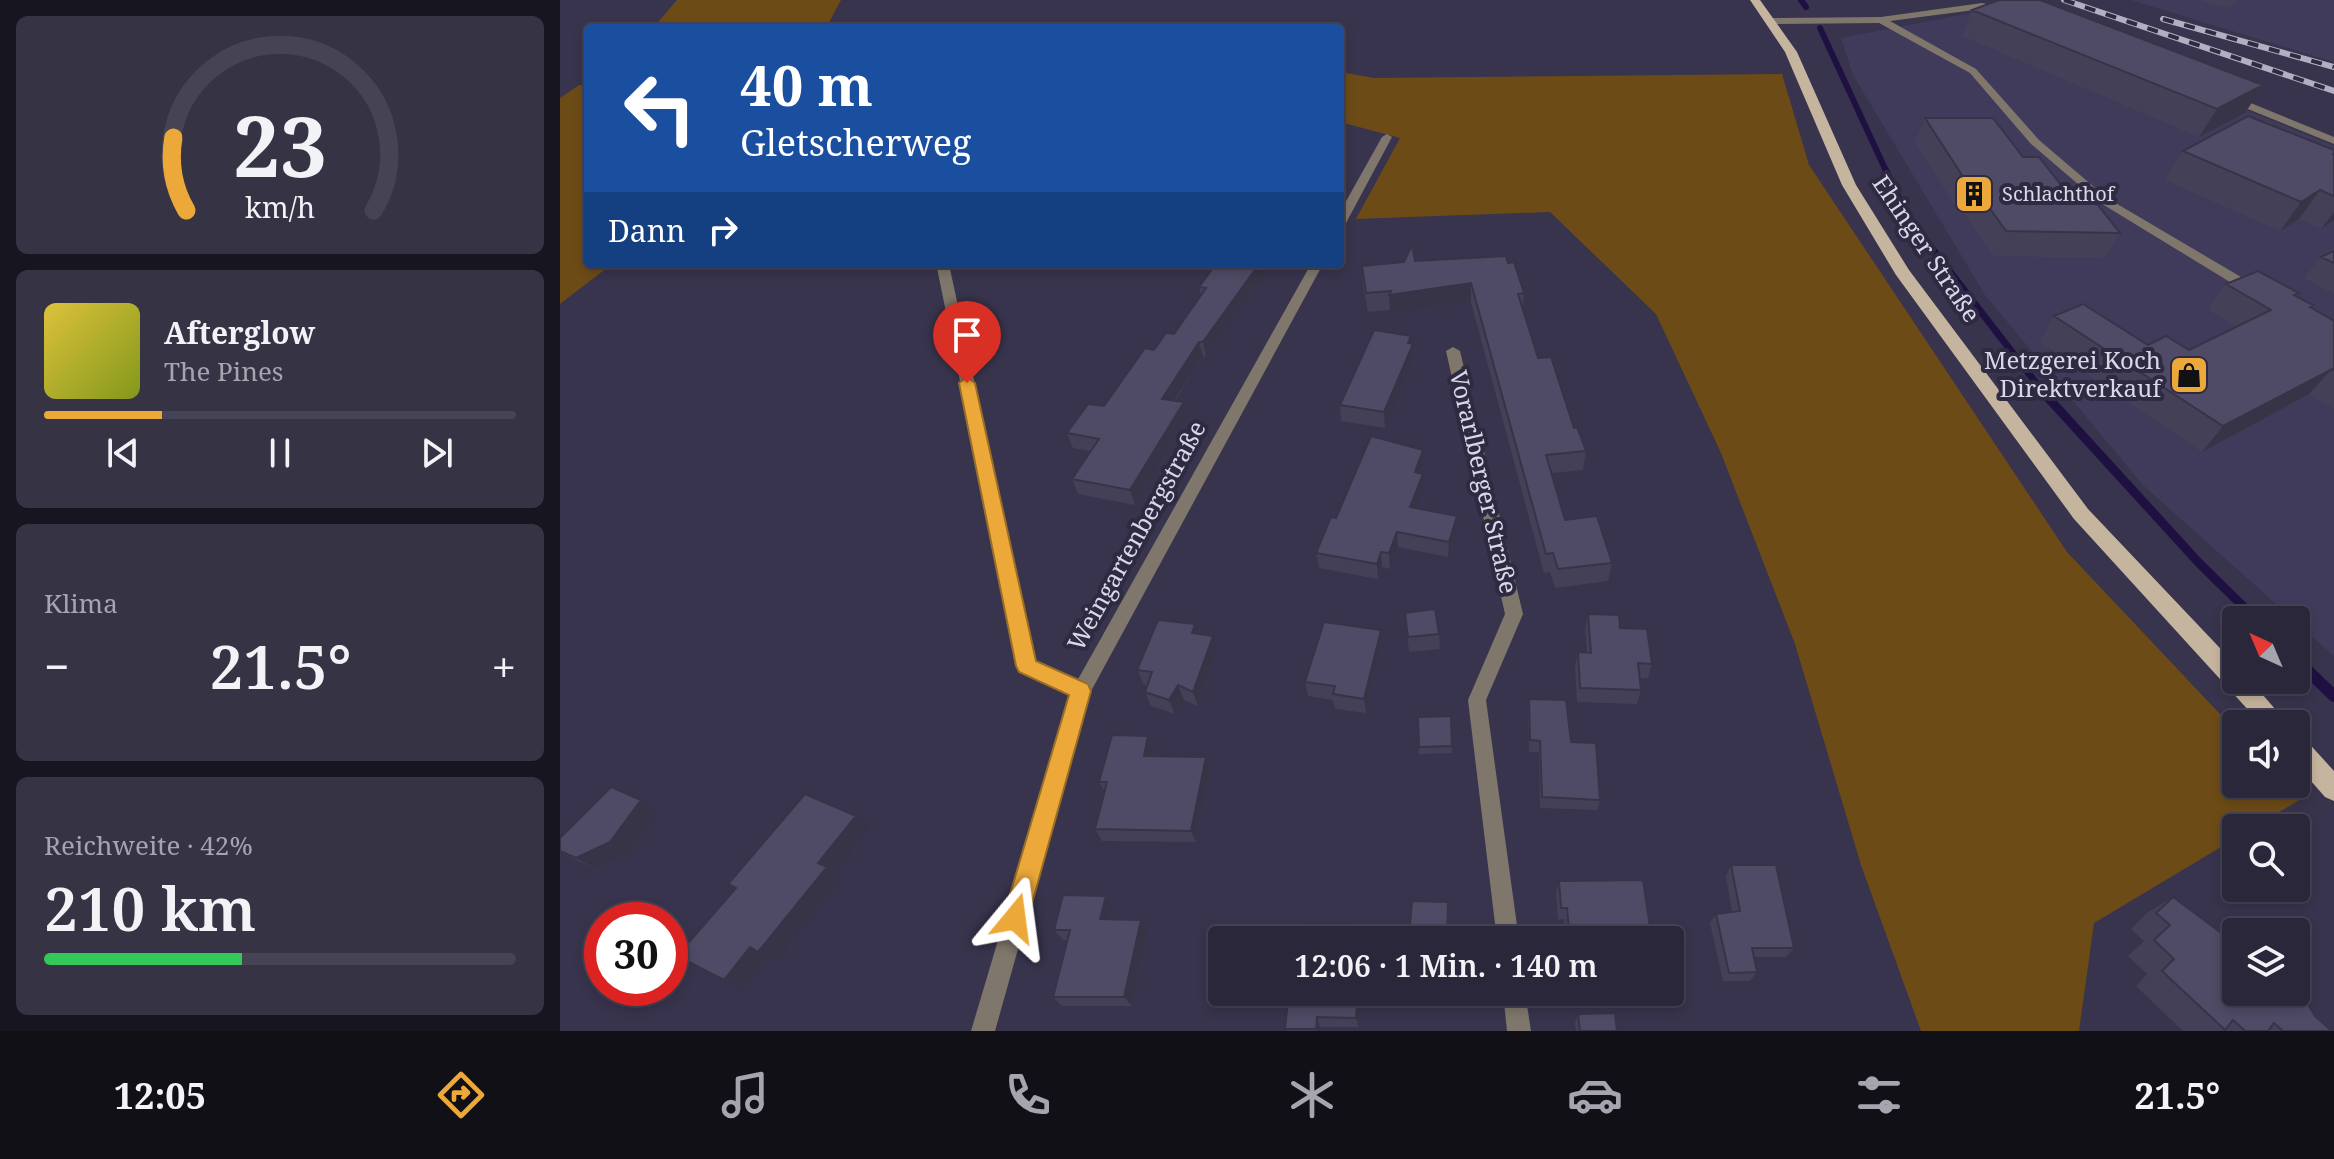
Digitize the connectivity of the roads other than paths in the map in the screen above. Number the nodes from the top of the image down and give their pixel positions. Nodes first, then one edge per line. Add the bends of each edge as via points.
1 (1755, 0) edge
2 (2013, 11) edge
3 (1881, 20) junction
4 (1770, 21) junction
5 (2217, 93) edge
6 (1387, 137) dead end
7 (2334, 141) edge
8 (1344, 216) edge
9 (943, 268) edge
10 (1315, 268) edge
11 (2259, 294) edge
12 (1453, 351) dead end
13 (1081, 691) junction
14 (2263, 710) edge
15 (2310, 762) edge
16 (2334, 789) edge
17 (1506, 926) edge
18 (1516, 1006) edge
19 (983, 1031) edge
20 (1519, 1031) edge

1 - 4 main road, Ehinger Straße
2 - 3 street via 1982,6
3 - 4 street
3 - 11 street via 1973,71 2035,142 2103,200
4 - 14 main road, Ehinger Straße via 1802,74 1849,185 1902,272 2081,514
5 - 7 street
6 - 8 street
9 - 13 street via 1027,666
10 - 13 street, Weingartenbergstraße
12 - 17 street, Vorarlberger Straße via 1514,614 1477,700
13 - 19 street, Weingartenbergstraße
15 - 16 main road
18 - 20 street

